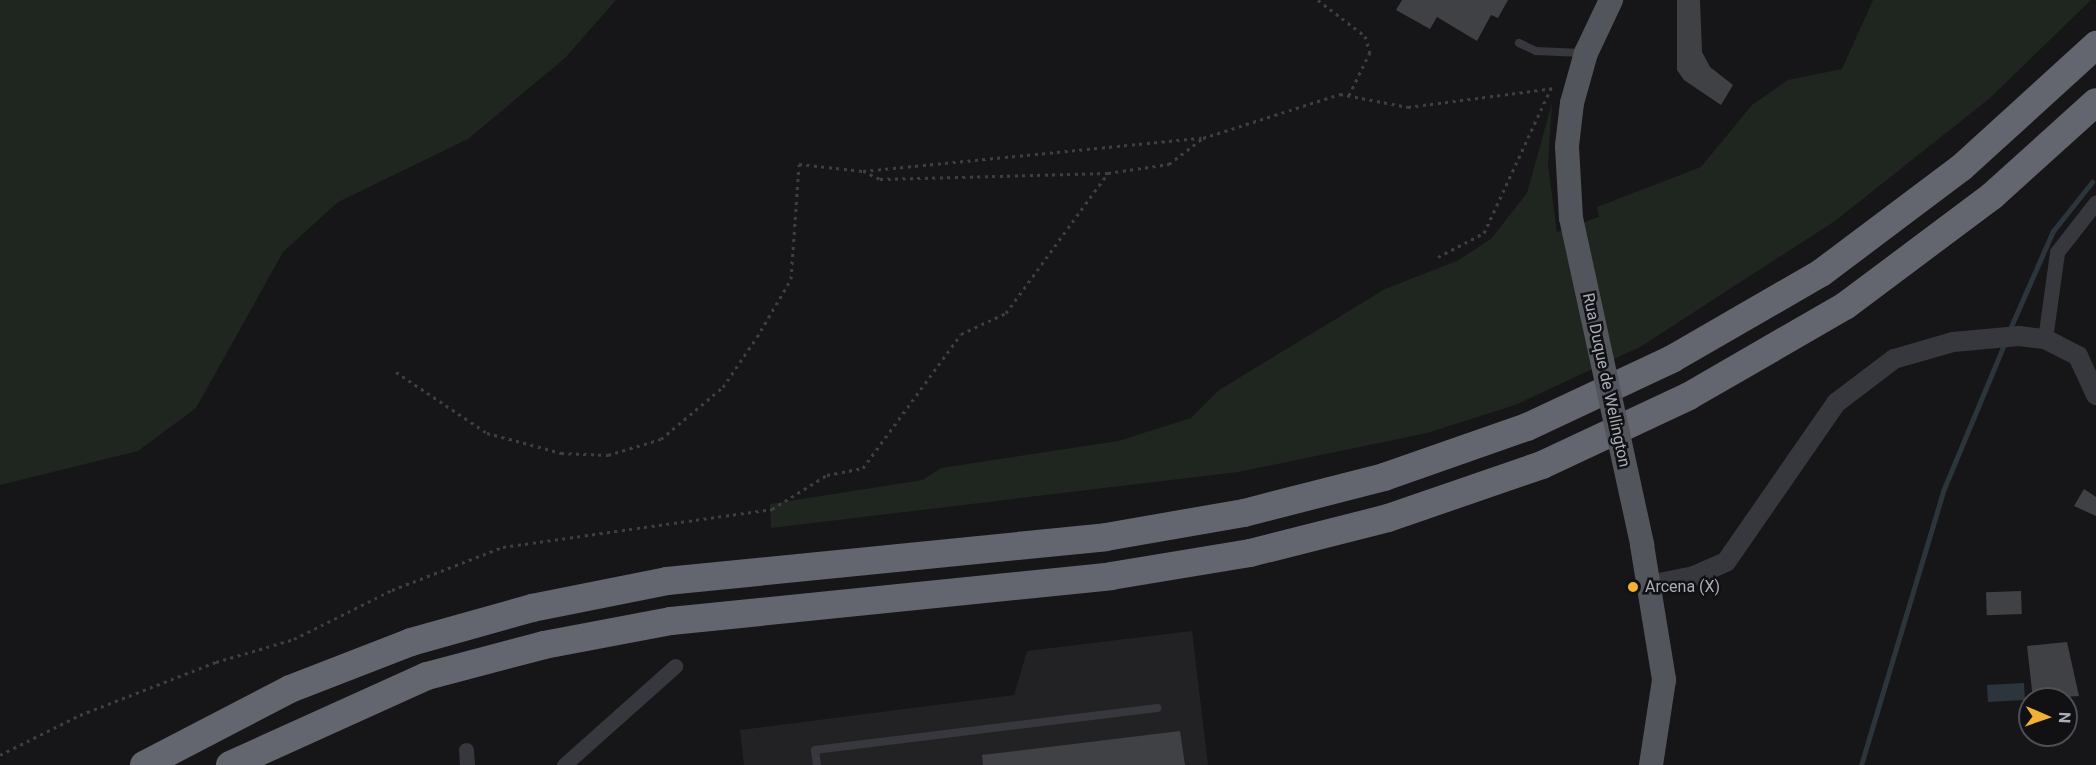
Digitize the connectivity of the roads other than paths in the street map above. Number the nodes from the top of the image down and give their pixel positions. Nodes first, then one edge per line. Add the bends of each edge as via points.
1 (1611, 0) edge
2 (1519, 43) dead end
3 (2096, 45) edge
4 (1586, 53) junction
5 (2096, 102) edge
6 (2096, 202) edge
7 (2045, 339) junction
8 (2096, 395) edge
9 (1649, 585) junction
10 (675, 666) dead end
11 (1157, 708) dead end
12 (144, 765) edge
13 (230, 765) edge
14 (564, 765) edge
15 (817, 765) edge
16 (1651, 765) edge

1 - 4 main road, Rua Duque de Wellington
2 - 4 lane via 1536,51
3 - 12 highway via 1961,168 1821,273 1672,359 1527,426 1384,477 1244,513 1106,537 667,581 532,608 411,642 290,689
4 - 9 main road, Rua Duque de Wellington, bridge via 1567,146 1571,218
5 - 13 highway via 1992,196 1845,306 1689,396 1542,465 1388,518 1250,554 1111,576 671,621 544,645 427,676
6 - 7 street via 2056,252
7 - 8 street via 2078,356
7 - 9 street via 1988,338 1912,352 1861,379 1836,403 1726,562 1694,576
9 - 16 main road, Rua Duque de Wellington via 1664,680
10 - 14 street
11 - 15 lane via 815,750

